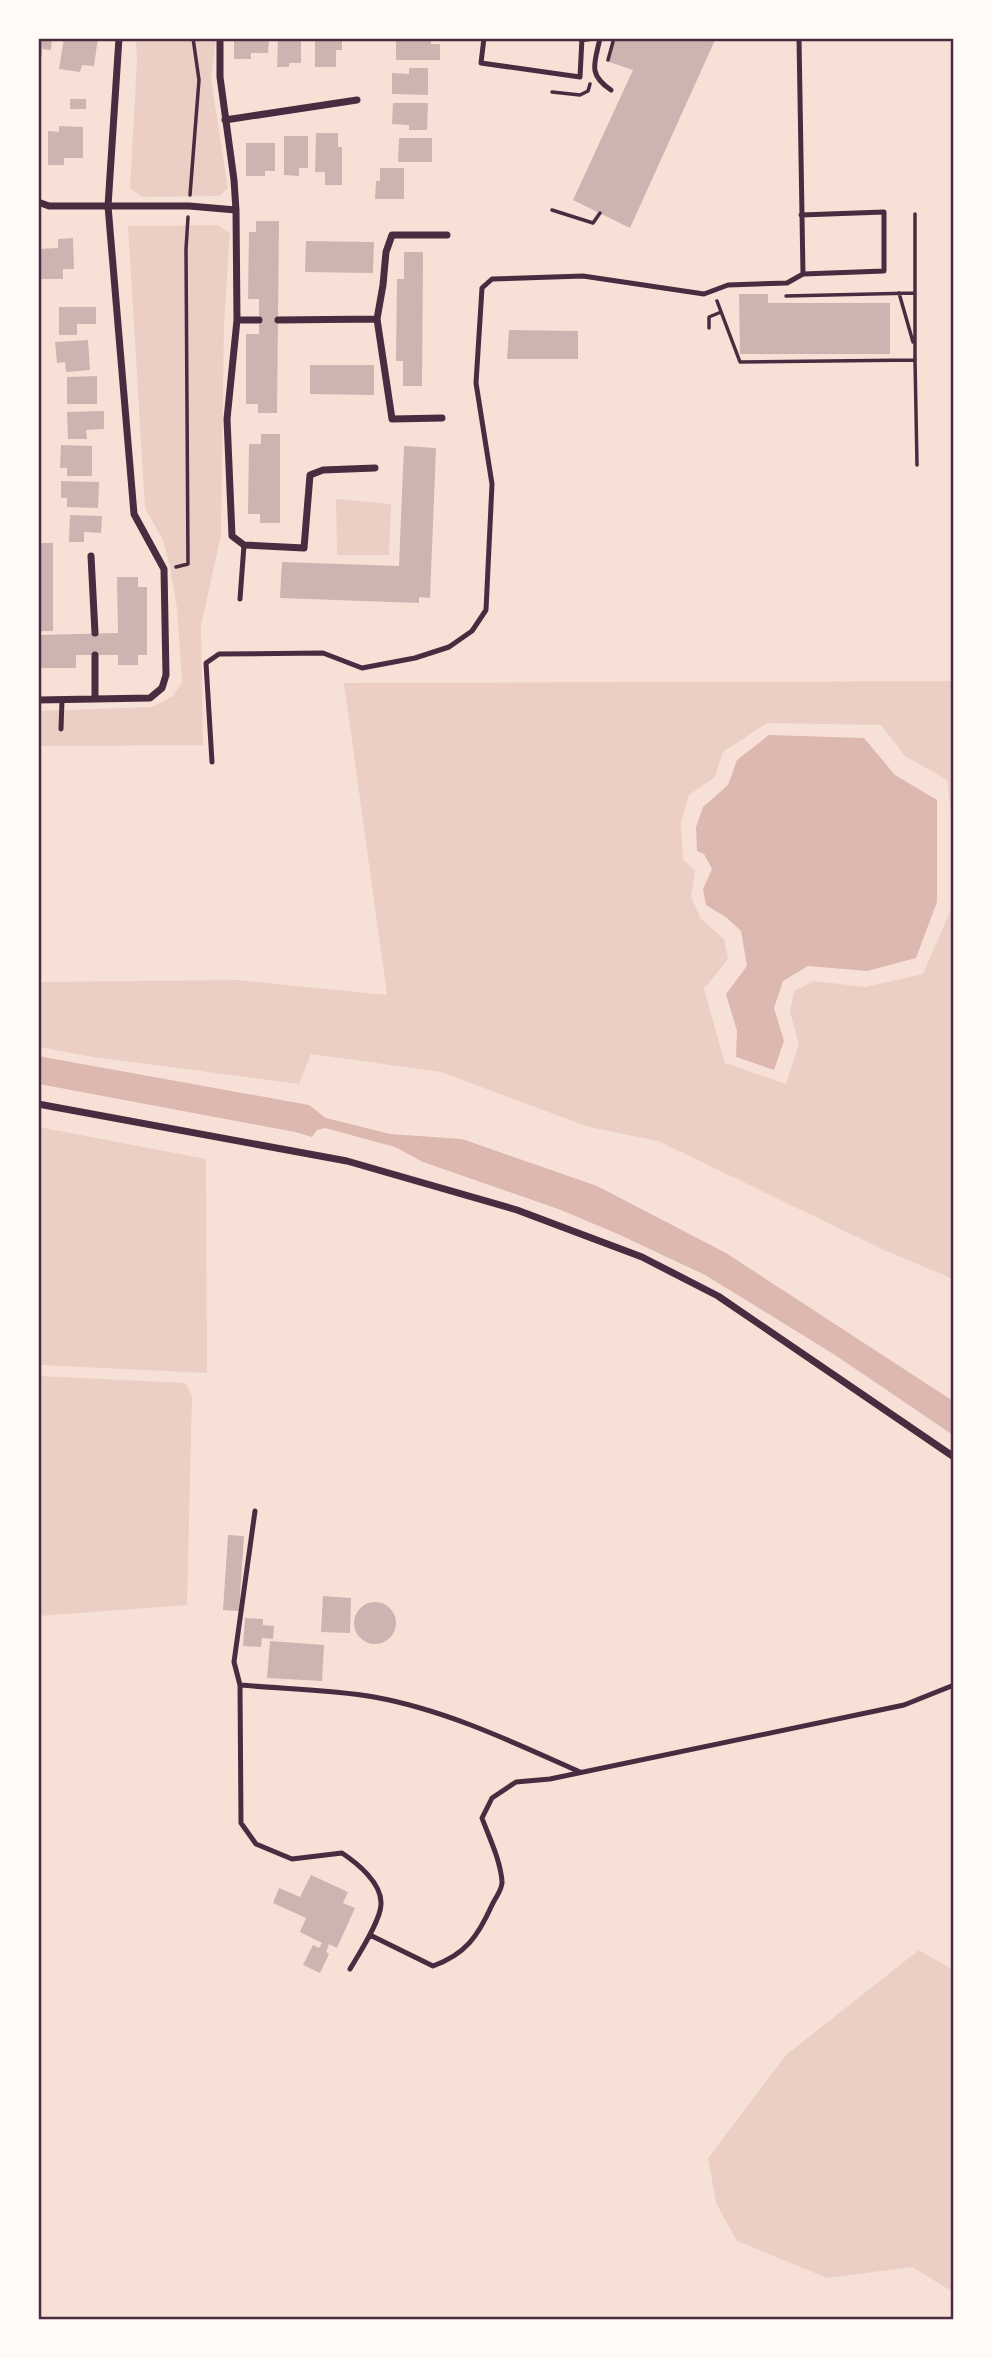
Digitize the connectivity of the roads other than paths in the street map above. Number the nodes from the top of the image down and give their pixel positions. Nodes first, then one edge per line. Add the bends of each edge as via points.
1 (119, 38) edge
2 (220, 38) edge
3 (484, 38) edge
4 (594, 38) edge
5 (600, 38) edge
6 (799, 38) edge
7 (582, 39) edge
8 (611, 90) road end
9 (357, 100) dead end
10 (225, 120) junction
11 (38, 202) edge
12 (108, 206) junction
13 (236, 210) junction
14 (802, 215) junction
15 (447, 235) dead end
16 (803, 274) junction
17 (377, 319) junction
18 (237, 320) junction
19 (259, 320) dead end
20 (278, 320) dead end
21 (442, 418) dead end
22 (375, 468) dead end
23 (244, 545) junction
24 (91, 556) dead end
25 (240, 599) dead end
26 (95, 633) dead end
27 (95, 655) dead end
28 (94, 699) junction
29 (38, 700) edge
30 (62, 700) junction
31 (61, 729) dead end
32 (212, 762) dead end
33 (38, 1104) edge
34 (954, 1457) edge
35 (255, 1511) dead end
36 (240, 1685) junction
37 (954, 1685) edge
38 (582, 1772) junction
39 (370, 1935) junction
40 (350, 1969) dead end

1 - 12 street
2 - 10 street
3 - 7 lane via 481,63 580,77
4 - 7 lane
5 - 8 lane via 594,71 598,81
6 - 14 lane
9 - 10 street
10 - 13 street
11 - 12 street
12 - 13 street
12 - 28 street via 134,514 164,569 166,675 162,688 150,698
13 - 18 street
14 - 16 lane
14 - 16 lane via 884,212 884,271
15 - 17 street via 392,235
16 - 32 lane via 788,283 728,285 704,294 583,276 492,279 482,288 475,383 492,484 486,610 471,631 449,647 362,668 323,653 219,654 206,663
17 - 20 street
17 - 21 street via 392,419
18 - 19 street
18 - 23 street via 228,432 232,536
22 - 23 street via 323,470 310,475 304,548
23 - 25 lane
24 - 26 street
27 - 28 street
28 - 30 street
29 - 30 street
30 - 31 lane
33 - 34 street via 347,1161 517,1210 642,1257 718,1296
35 - 36 lane via 234,1662
36 - 38 lane via 373,1697 406,1705 483,1728
36 - 39 lane via 241,1823 256,1844 292,1859 342,1853 359,1865 376,1886 381,1904
37 - 38 lane via 904,1705
38 - 39 lane via 516,1782 492,1798 482,1818 503,1884 485,1923 453,1959 433,1966
39 - 40 lane

